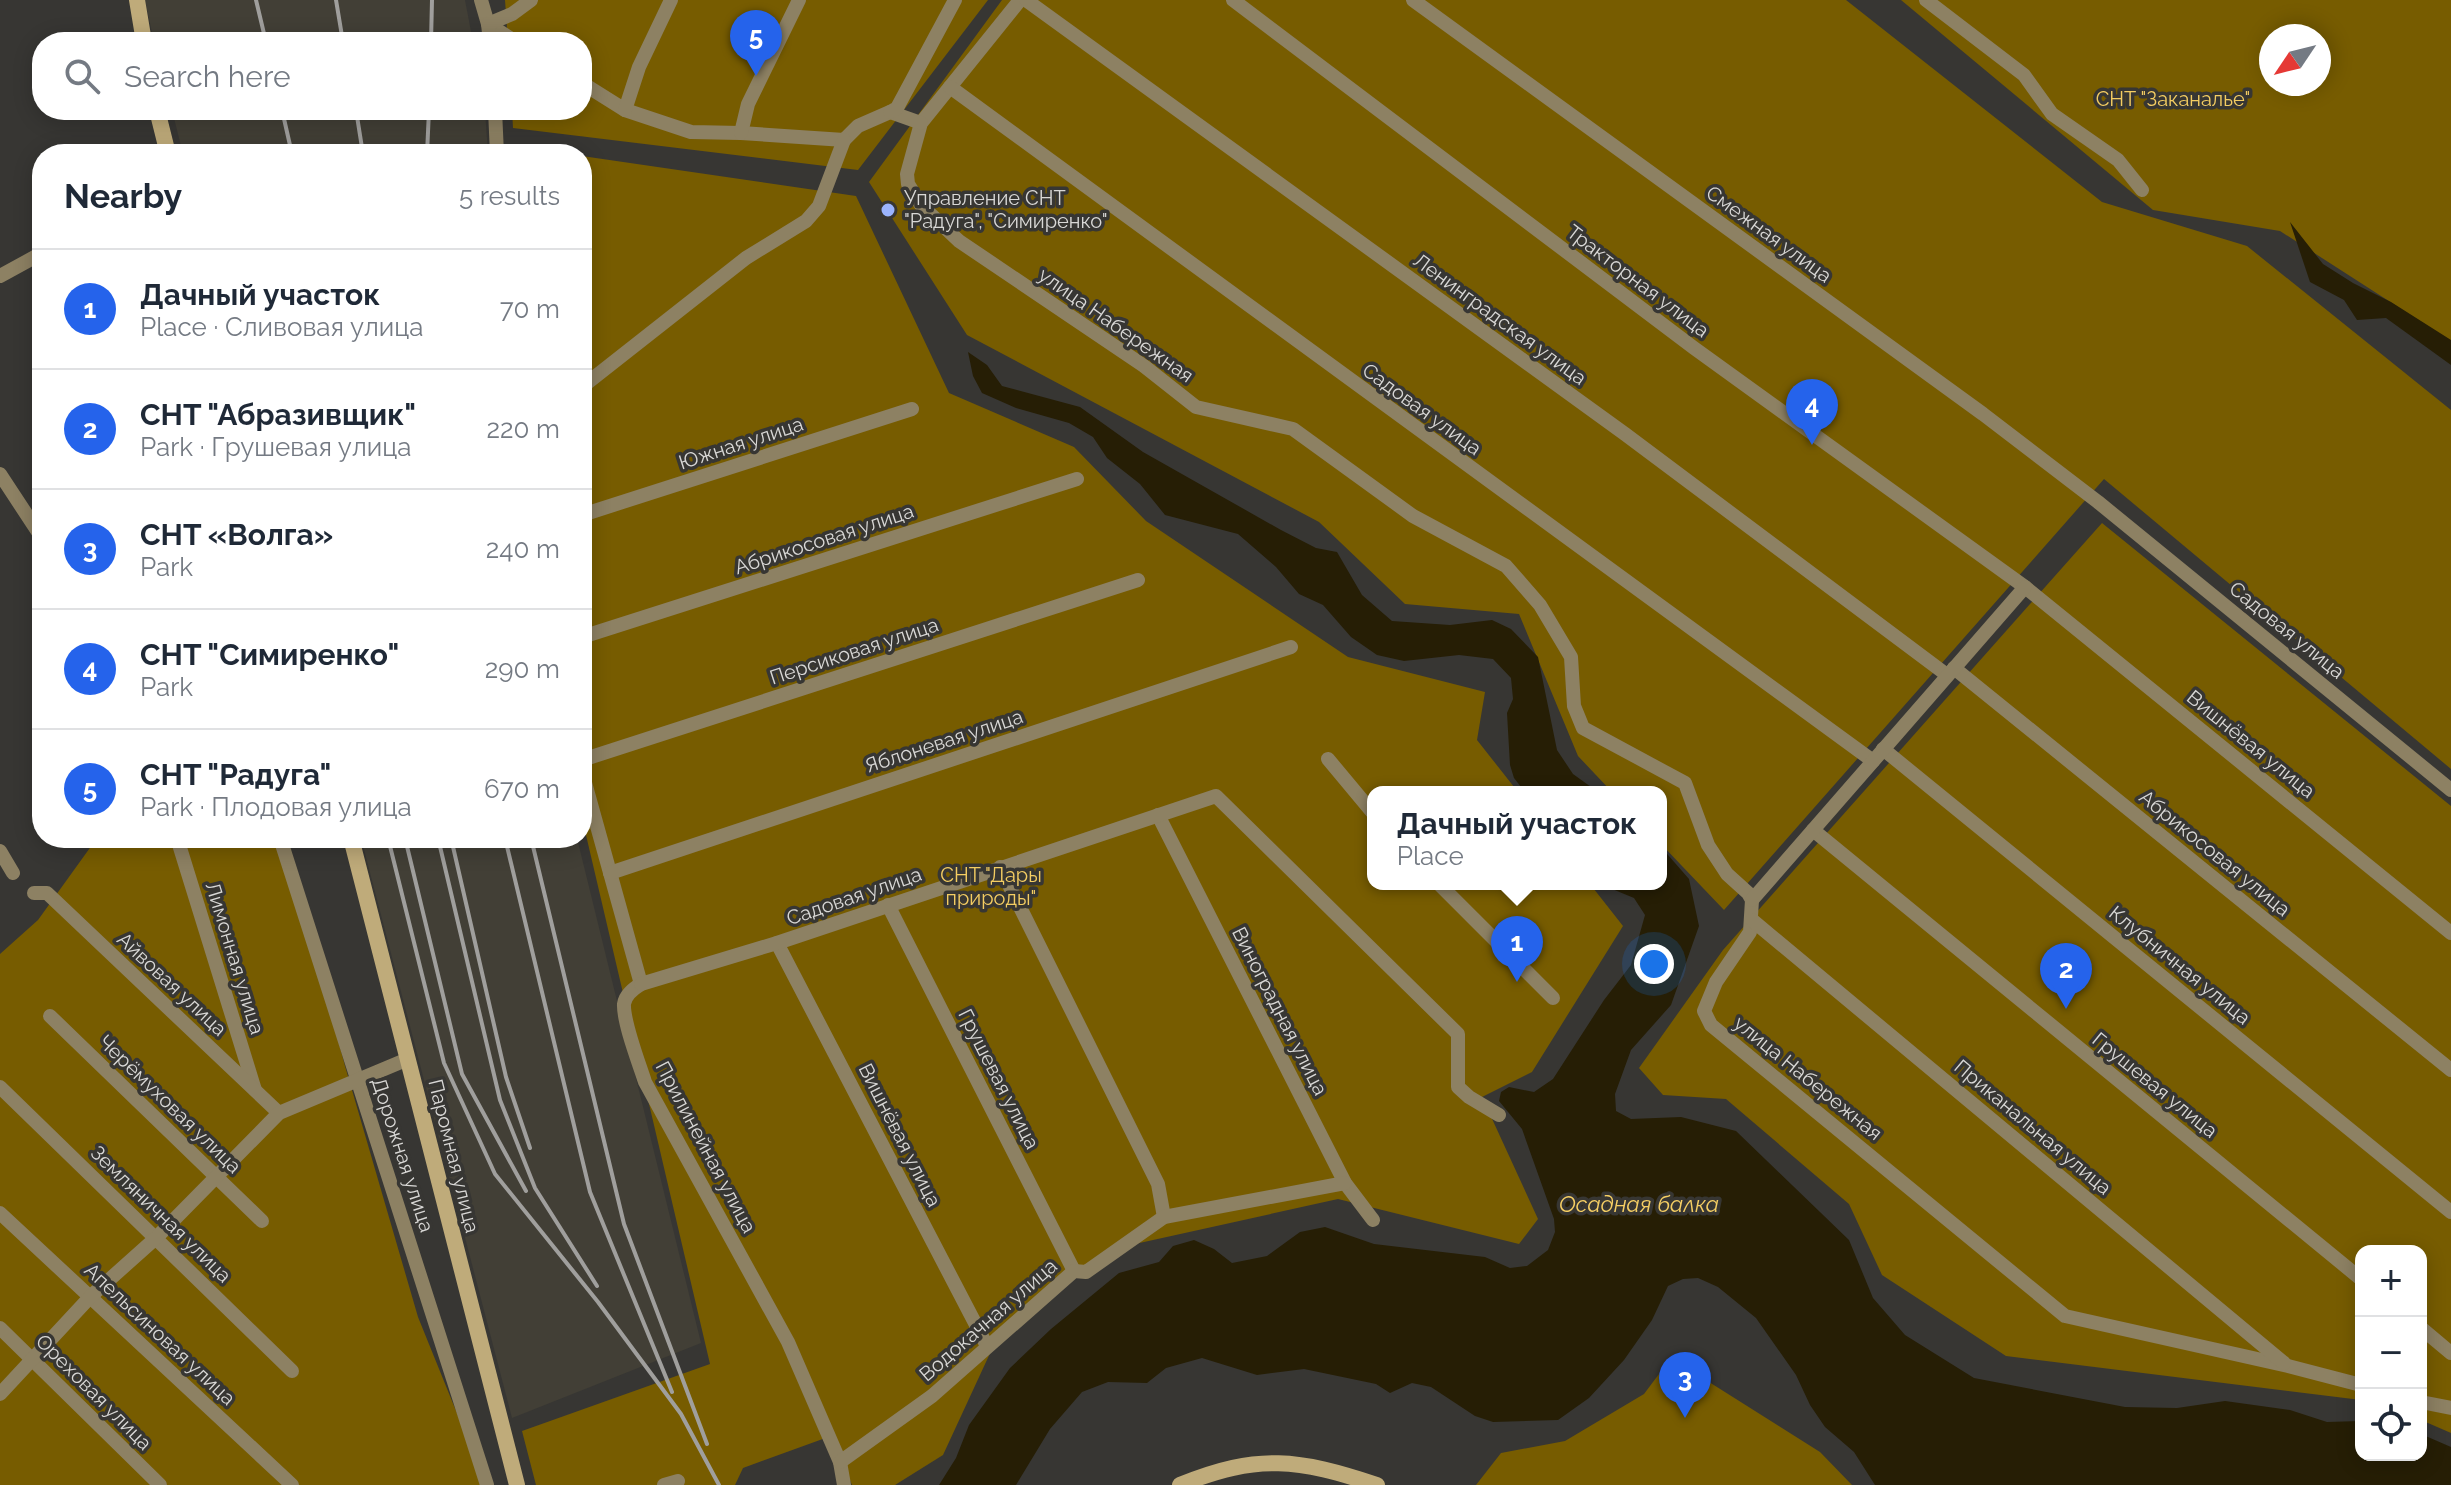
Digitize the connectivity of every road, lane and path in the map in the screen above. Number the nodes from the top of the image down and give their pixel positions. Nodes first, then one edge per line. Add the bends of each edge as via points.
1 (137, 0) edge
2 (481, 0) edge
3 (531, 0) edge
4 (671, 0) edge
5 (799, 0) edge
6 (955, 0) edge
7 (1020, 0) edge
8 (1026, 0) edge
9 (1233, 0) edge
10 (1413, 0) edge
11 (1926, 0) edge
12 (488, 24) junction
13 (142, 32) edge
14 (489, 32) edge
15 (500, 32) edge
16 (950, 87) junction
17 (592, 89) edge
18 (625, 110) junction
19 (890, 112) junction
20 (160, 120) edge
21 (495, 120) edge
22 (921, 123) junction
23 (741, 133) junction
24 (844, 140) junction
25 (166, 144) edge
26 (497, 144) edge
27 (2142, 190) dead end
28 (32, 258) edge
29 (0, 276) edge
30 (592, 379) edge
31 (912, 409) dead end
32 (0, 474) edge
33 (1077, 479) dead end
34 (2098, 502) joint
35 (592, 512) edge
36 (32, 523) edge
37 (1138, 580) dead end
38 (2025, 587) junction
39 (592, 634) edge
40 (1291, 647) dead end
41 (1951, 672) junction
42 (1883, 749) junction
43 (592, 757) edge
44 (1328, 759) dead end
45 (1873, 761) junction
46 (2451, 790) edge
47 (1367, 806) edge
48 (592, 808) edge
49 (1158, 815) junction
50 (1813, 830) junction
51 (180, 848) edge
52 (283, 848) edge
53 (354, 848) edge
54 (0, 851) edge
55 (1000, 867) junction
56 (13, 873) dead end
57 (610, 873) junction
58 (1445, 890) edge
59 (34, 893) dead end
60 (1752, 900) junction
61 (888, 905) junction
62 (1752, 920) junction
63 (2451, 933) edge
64 (777, 943) junction
65 (641, 984) junction
66 (1553, 998) dead end
67 (50, 1016) dead end
68 (408, 1059) junction
69 (2451, 1070) edge
70 (358, 1081) junction
71 (0, 1087) edge
72 (255, 1090) junction
73 (279, 1113) junction
74 (1499, 1115) dead end
75 (216, 1176) junction
76 (1345, 1183) junction
77 (2451, 1212) edge
78 (0, 1213) edge
79 (1164, 1217) junction
80 (1373, 1220) dead end
81 (262, 1221) dead end
82 (157, 1237) junction
83 (1074, 1271) junction
84 (2355, 1274) edge
85 (91, 1296) junction
86 (0, 1328) edge
87 (2427, 1333) edge
88 (987, 1346) junction
89 (2451, 1353) edge
90 (34, 1359) junction
91 (2288, 1366) junction
92 (292, 1371) dead end
93 (2355, 1383) edge
94 (0, 1394) edge
95 (2427, 1403) edge
96 (2451, 1408) edge
97 (840, 1462) junction
98 (160, 1485) edge
99 (292, 1485) edge
100 (487, 1485) edge
101 (517, 1485) edge
102 (844, 1485) edge
103 (1180, 1485) edge
104 (1377, 1485) edge

1 - 13 street
2 - 12 street
3 - 12 street
4 - 18 street
5 - 23 street via 748,104
6 - 19 street via 897,108
7 - 16 street
8 - 41 street, Ленинградская улица
9 - 38 street, Тракторная улица via 1694,348
10 - 34 street, Смежная улица
11 - 27 street via 2024,75 2052,114 2118,160
12 - 14 street
12 - 15 street
16 - 22 street
16 - 45 street, Садовая улица
17 - 18 street
18 - 23 street via 691,132
19 - 22 street
19 - 24 street via 858,126
20 - 25 street
21 - 26 street
22 - 60 street, улица Набережная via 908,184 921,205 959,241 1196,407 1293,429 1413,516 1506,566 1540,605 1571,657 1574,706 1583,728 1685,783 1708,845
23 - 24 street
24 - 30 street via 819,206 806,221 746,258
28 - 29 street
31 - 35 street, Южная улица
32 - 36 street
33 - 39 street, Абрикосовая улица
34 - 46 street, Садовая улица
37 - 43 street, Персиковая улица
38 - 41 street
38 - 63 street, Вишнёвая улица
40 - 57 street, Яблоневая улица
41 - 42 street
41 - 69 street, Абрикосовая улица
42 - 45 street
42 - 77 street, Клубничная улица
44 - 47 street
45 - 50 street
48 - 57 street
49 - 55 street, Садовая улица
49 - 74 street, Садовая улица via 1216,796 1458,1034 1458,1087
49 - 76 street, Виноградная улица
50 - 60 street
50 - 84 street, Грушевая улица
51 - 72 street, Лимонная улица
52 - 70 street, Дорожная улица
53 - 68 street, Паромная улица
54 - 56 street
55 - 61 street, Садовая улица
55 - 79 street via 1158,1184
57 - 65 street
58 - 66 street
59 - 72 street, Айвовая улица via 47,893
60 - 62 street, улица Набережная
61 - 64 street, Садовая улица
61 - 83 street, Грушевая улица
62 - 91 street, Приканальная улица
62 - 91 street, улица Набережная via 1704,1011 1711,1025 2065,1316
64 - 65 street, Садовая улица
64 - 88 street, Вишнёвая улица
65 - 97 street, Прилинейная улица via 624,1004 645,1082 788,1342
67 - 75 street, Черёмуховая улица
68 - 70 street
68 - 101 street, Паромная улица
70 - 73 street
70 - 100 street, Дорожная улица
71 - 82 street, Земляничная улица
72 - 73 street, Айвовая улица
73 - 75 street
75 - 81 street, Черёмуховая улица
75 - 82 street
76 - 79 street, Водокачная улица
76 - 80 street, Виноградная улица
78 - 85 street, Апельсиновая улица
79 - 83 street, Водокачная улица via 1086,1272
82 - 85 street
82 - 92 street, Земляничная улица
83 - 88 street, Водокачная улица
85 - 90 street
85 - 99 street, Апельсиновая улица
86 - 90 street, Ореховая улица
87 - 89 street
88 - 97 street, Водокачная улица via 932,1396
90 - 94 street
90 - 98 street, Ореховая улица
91 - 93 street, улица Набережная
95 - 96 street
97 - 102 street, Прилинейная улица
103 - 104 street via 1230,1467 1300,1463

